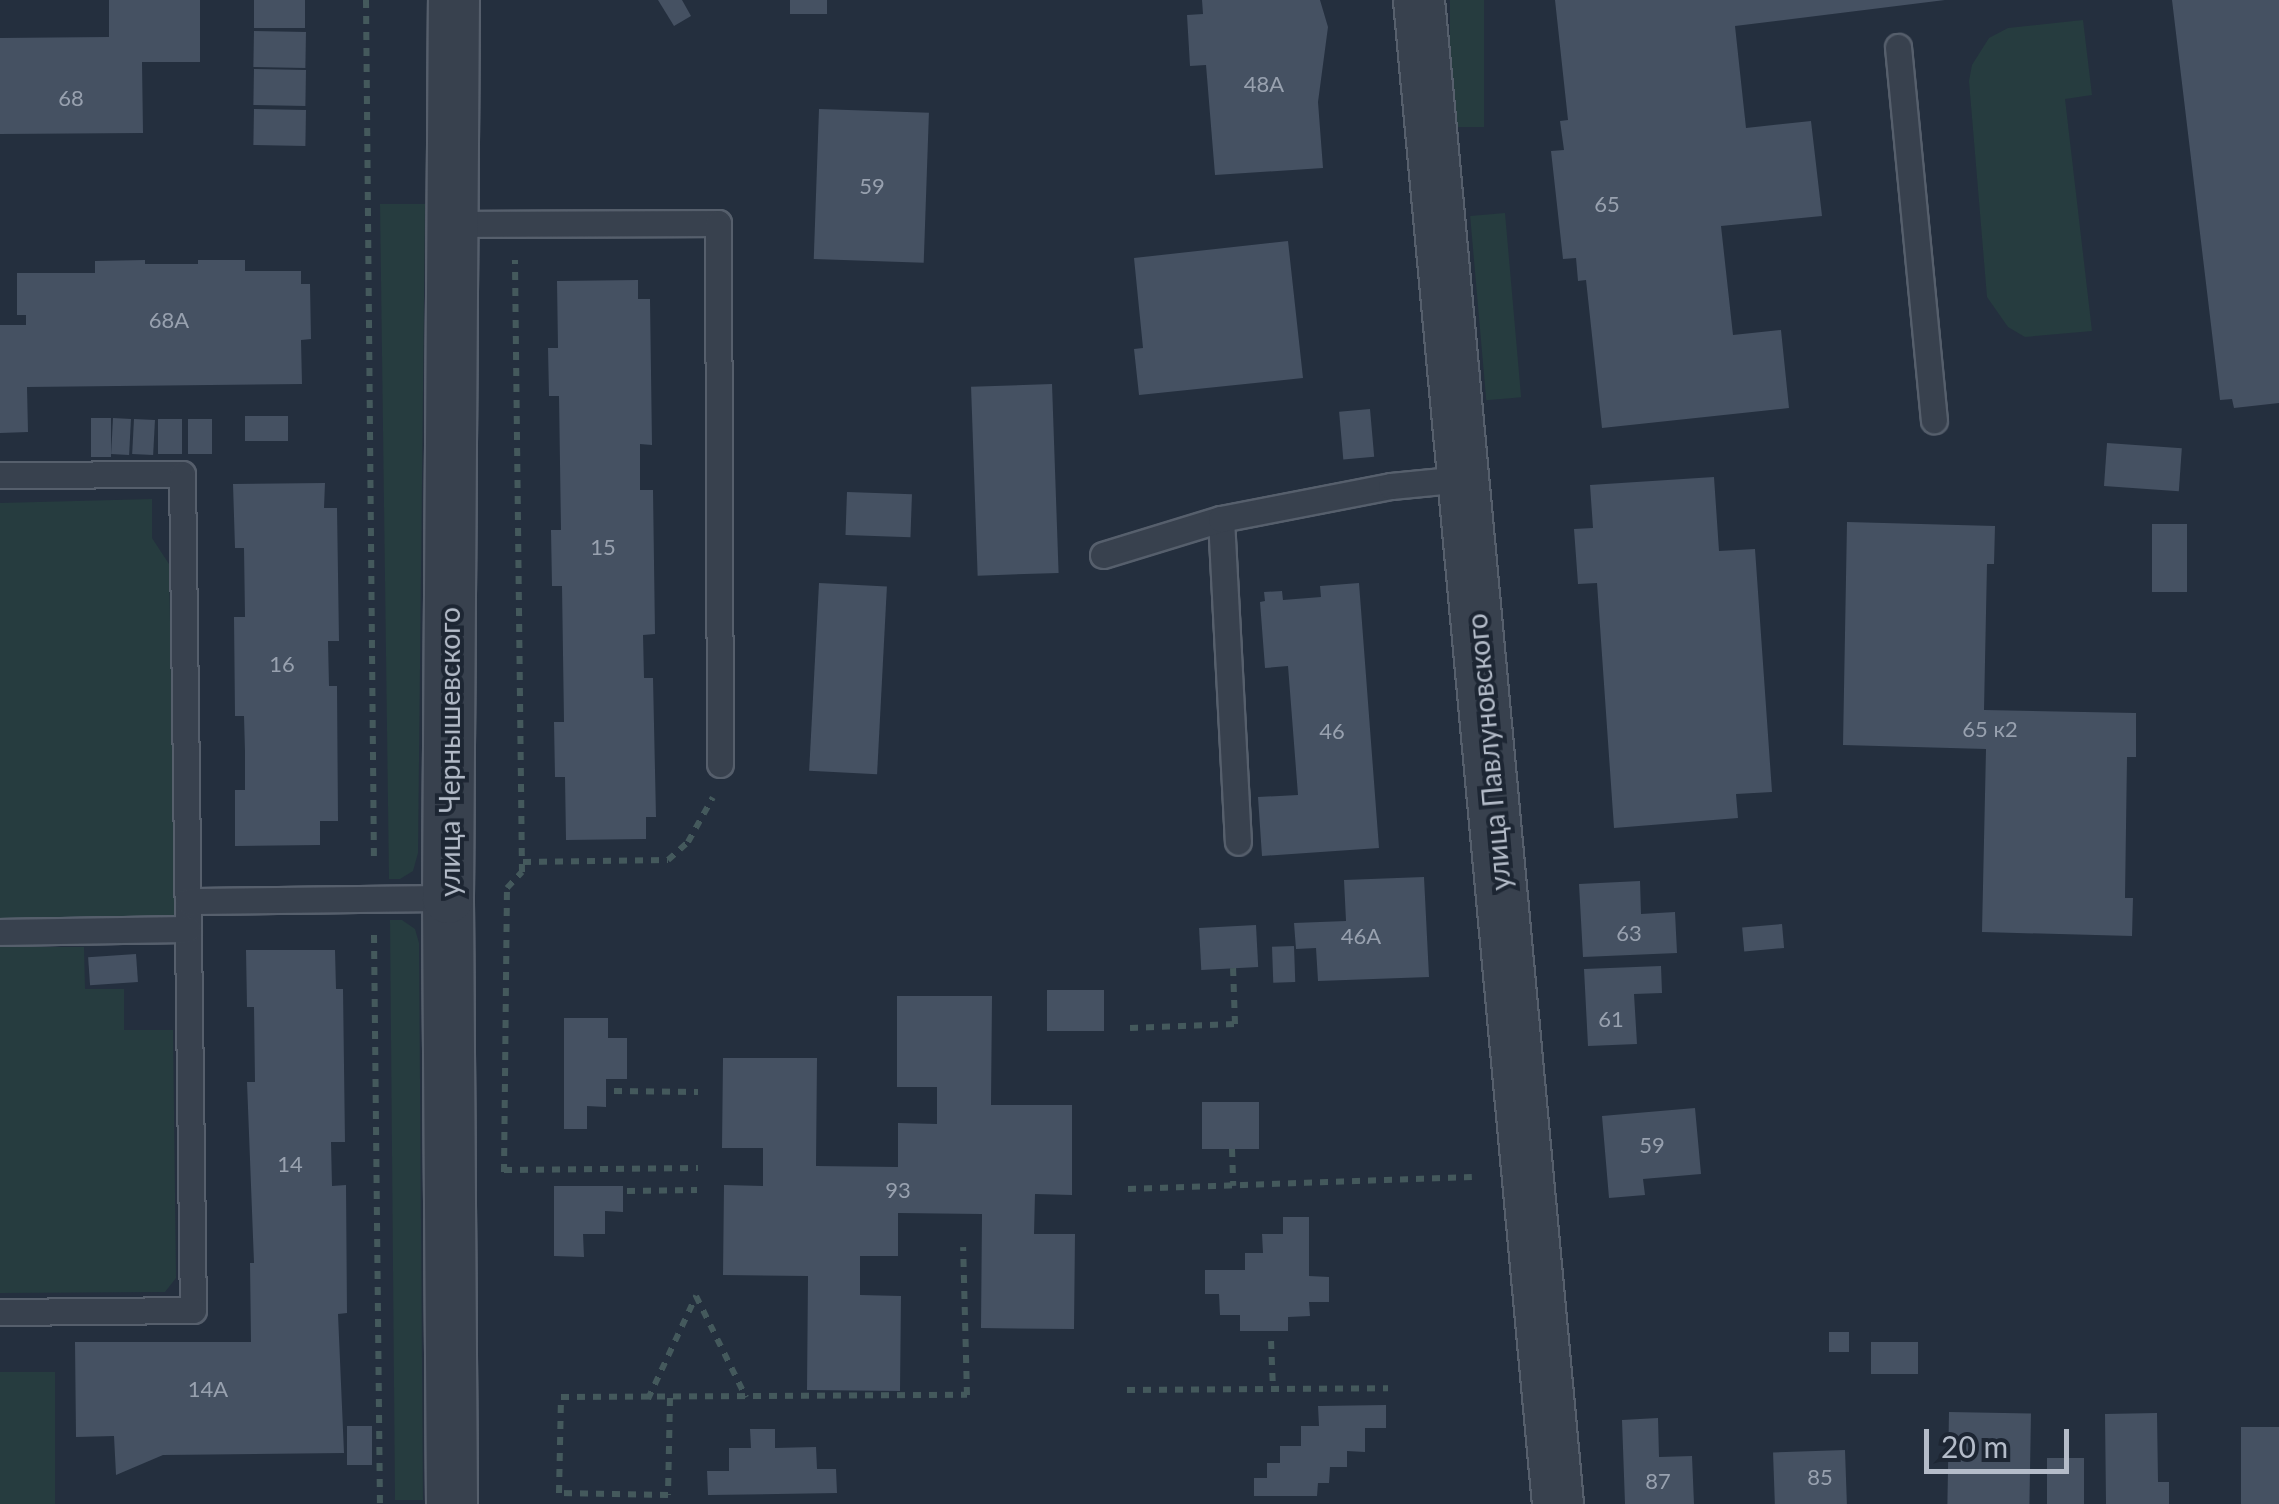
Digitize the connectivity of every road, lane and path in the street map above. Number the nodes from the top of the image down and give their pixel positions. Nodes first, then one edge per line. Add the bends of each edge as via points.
1 (366, 0) edge
2 (454, 0) edge
3 (1419, 0) edge
4 (1898, 47) dead end
5 (452, 224) junction
6 (514, 224) junction
7 (1934, 420) dead end
8 (0, 475) edge
9 (1462, 479) junction
10 (1221, 519) junction
11 (1103, 555) dead end
12 (720, 764) joint
13 (1238, 842) dead end
14 (522, 862) junction
15 (448, 898) junction
16 (374, 899) junction
17 (188, 901) junction
18 (188, 929) junction
19 (0, 932) edge
20 (1233, 968) dead end
21 (1130, 1028) dead end
22 (614, 1092) dead end
23 (698, 1092) dead end
24 (1232, 1149) dead end
25 (698, 1168) dead end
26 (449, 1170) junction
27 (504, 1170) junction
28 (1472, 1178) dead end
29 (1233, 1186) junction
30 (503, 1189) dead end
31 (698, 1190) dead end
32 (1128, 1190) dead end
33 (627, 1191) dead end
34 (963, 1247) dead end
35 (0, 1312) edge
36 (1271, 1340) dead end
37 (1388, 1388) dead end
38 (1273, 1389) junction
39 (1127, 1390) dead end
40 (670, 1398) junction
41 (746, 1398) junction
42 (648, 1399) junction
43 (380, 1504) edge
44 (452, 1504) edge
45 (1558, 1504) edge

1 - 16 path
2 - 5 street, улица Чернышевского
3 - 9 street, улица Павлуновского
4 - 7 lane
5 - 6 lane
5 - 15 street, улица Чернышевского
6 - 12 lane via 718,223
6 - 14 path
8 - 17 lane via 182,474
9 - 10 lane
9 - 45 street, улица Павлуновского
10 - 11 lane
10 - 13 lane
12 - 14 path via 706,816 668,860
14 - 27 path via 507,888
15 - 16 lane
15 - 26 street, улица Чернышевского
16 - 17 lane
16 - 43 path
17 - 18 lane
18 - 19 lane
18 - 35 lane via 193,1310
20 - 21 path via 1235,1024
22 - 23 path
24 - 29 path
25 - 27 path
26 - 27 path
26 - 44 street, улица Чернышевского
27 - 30 path
28 - 29 path
29 - 32 path
31 - 33 path
34 - 41 path via 967,1396
36 - 38 path
37 - 38 path
38 - 39 path
40 - 41 path
40 - 42 path
40 - 42 path via 668,1495 560,1493 561,1397
41 - 42 path via 696,1296

